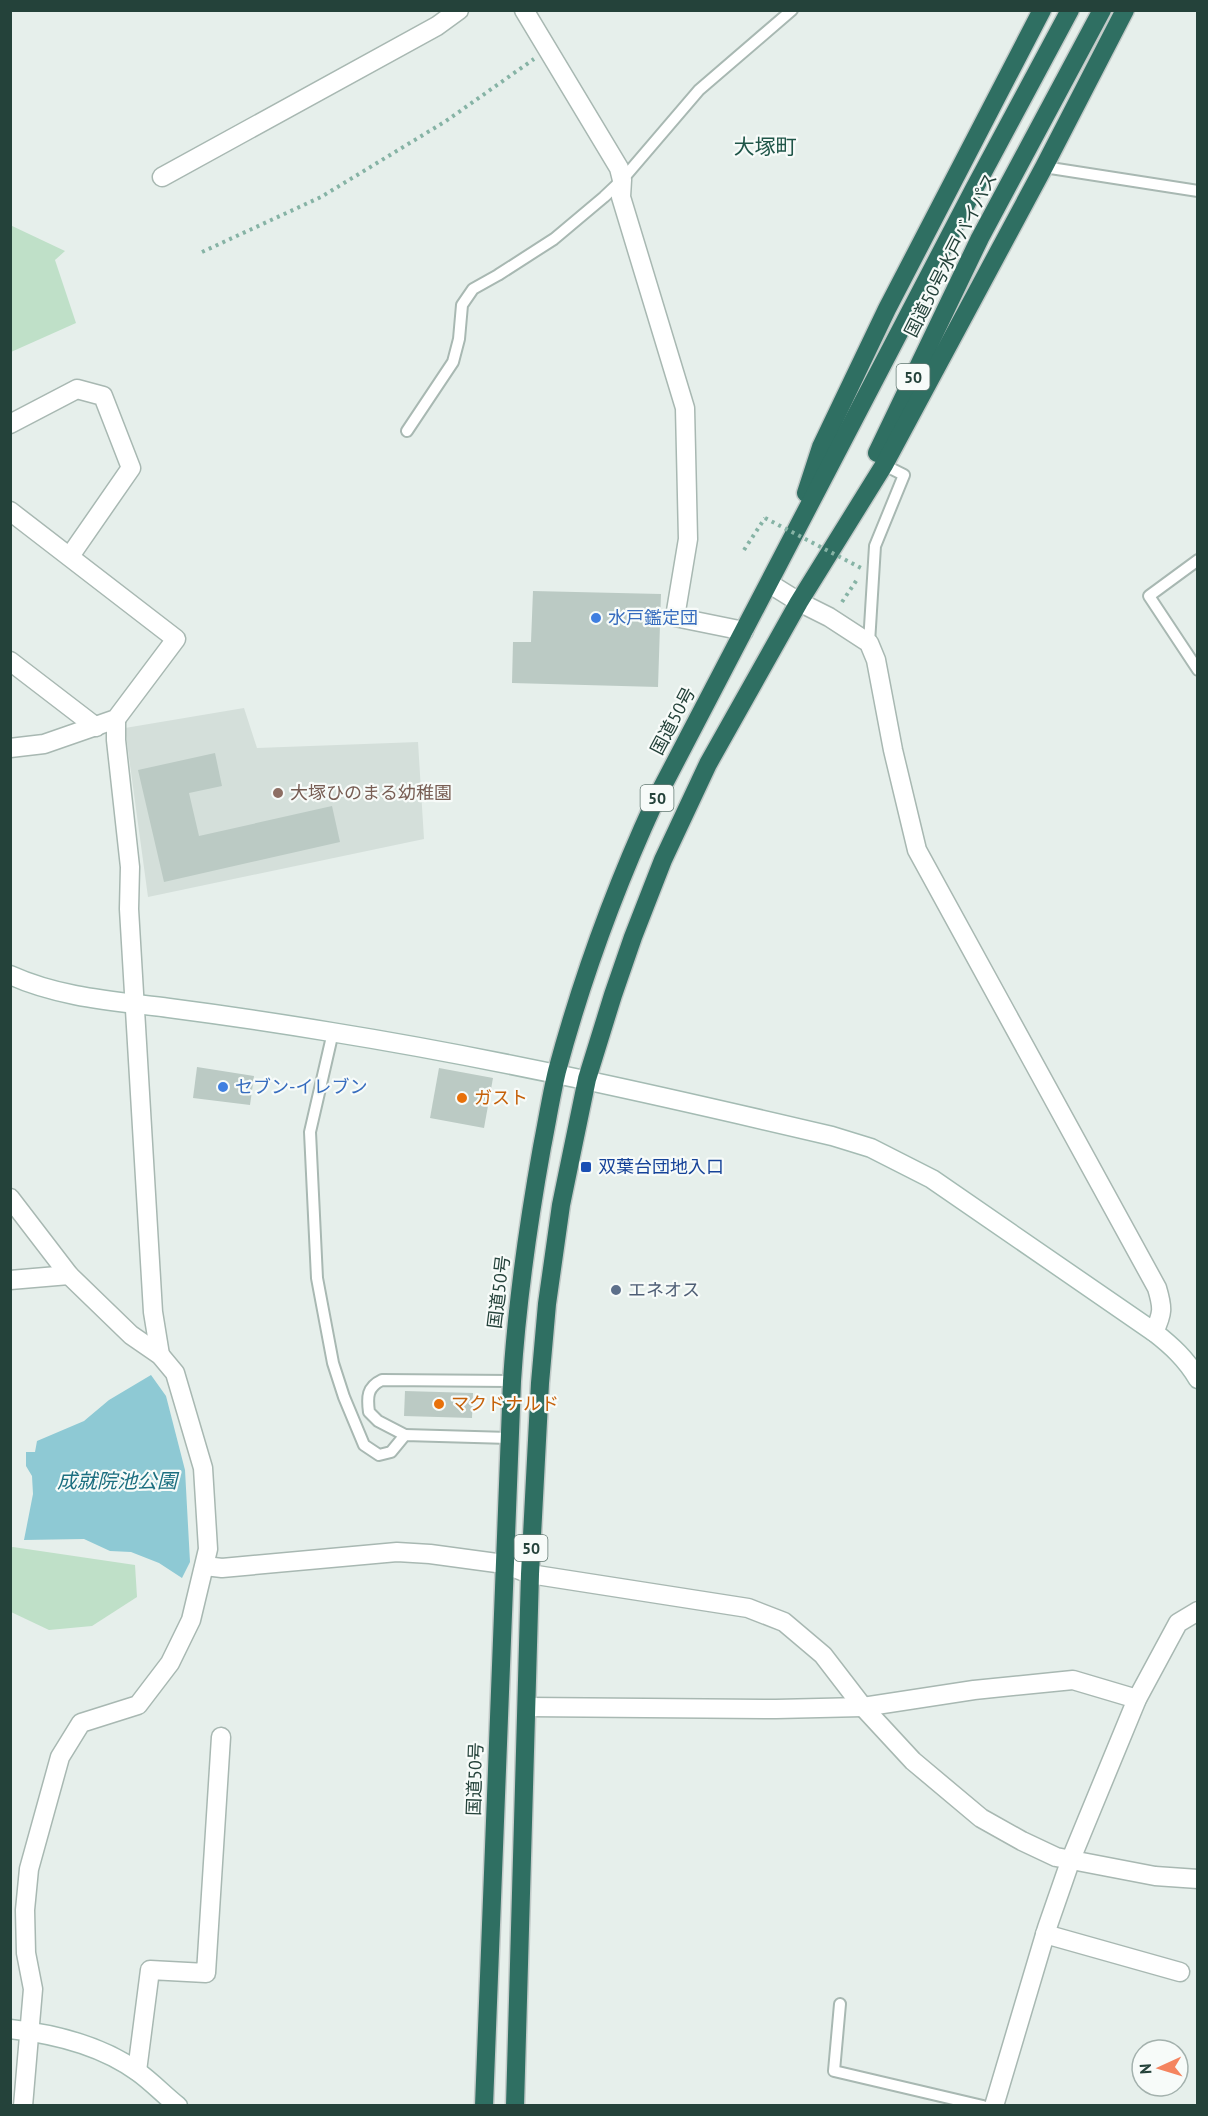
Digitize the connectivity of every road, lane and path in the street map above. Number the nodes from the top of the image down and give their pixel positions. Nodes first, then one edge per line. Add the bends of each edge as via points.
1 (459, 10) edge
2 (524, 10) edge
3 (792, 10) edge
4 (1042, 10) edge
5 (1070, 10) edge
6 (1102, 10) edge
7 (1125, 10) edge
8 (547, 50) junction
9 (1044, 167) junction
10 (162, 177) dead end
11 (622, 180) junction
12 (1197, 190) edge
13 (202, 252) dead end
14 (10, 424) edge
15 (407, 431) dead end
16 (884, 465) junction
17 (10, 511) edge
18 (792, 538) junction
19 (744, 550) dead end
20 (828, 555) junction
21 (70, 556) junction
22 (1197, 560) edge
23 (770, 584) junction
24 (799, 602) junction
25 (842, 602) dead end
26 (744, 631) junction
27 (869, 643) junction
28 (10, 661) edge
29 (1197, 670) edge
30 (116, 719) junction
31 (96, 727) junction
32 (10, 748) edge
33 (16, 981) edge
34 (135, 1004) junction
35 (333, 1032) junction
36 (556, 1073) junction
37 (587, 1079) junction
38 (10, 1198) edge
39 (69, 1275) junction
40 (10, 1280) edge
41 (1154, 1332) junction
42 (160, 1355) junction
43 (1195, 1369) edge
44 (512, 1381) junction
45 (405, 1436) junction
46 (509, 1438) junction
47 (504, 1564) junction
48 (205, 1566) junction
49 (530, 1574) junction
50 (1197, 1611) edge
51 (1137, 1699) junction
52 (527, 1707) junction
53 (863, 1707) junction
54 (221, 1737) dead end
55 (1071, 1859) junction
56 (1197, 1879) edge
57 (1045, 1934) junction
58 (1180, 1972) dead end
59 (840, 2004) dead end
60 (20, 2030) edge
61 (137, 2071) junction
62 (22, 2106) edge
63 (178, 2106) edge
64 (484, 2106) edge
65 (515, 2106) edge
66 (983, 2106) edge
67 (994, 2106) edge

1 - 10 street via 437,26
2 - 8 street
3 - 11 lane via 699,90
4 - 18 highway via 887,309 821,447
5 - 18 highway, 国道50号水戸バイパス / 50
6 - 20 highway, 国道50号水戸バイパス / 50 via 980,237
7 - 9 highway
8 - 11 street via 619,168
8 - 13 path via 446,121 321,197
9 - 12 lane
9 - 16 highway
11 - 15 lane via 554,239 473,289 462,305 453,362
11 - 26 street via 621,197 685,408 688,539 675,617
14 - 21 street via 77,389 103,396 131,468
16 - 20 highway
16 - 27 lane via 904,475 875,546
17 - 21 street
18 - 23 highway, 国道50号 / 50
19 - 25 path, bridge via 765,518 863,570
20 - 24 highway, 50
21 - 30 street via 176,639
22 - 29 lane via 1149,596
23 - 24 street
23 - 26 highway, 国道50号 / 50
24 - 27 street
24 - 37 highway, 50 via 708,764 663,860
26 - 36 highway, 国道50号 / 50 via 634,847 581,988
27 - 41 street via 917,850 1157,1288 1163,1306
28 - 31 street
30 - 31 street
30 - 34 street via 130,867
31 - 32 street via 44,744
33 - 34 street via 86,998
34 - 35 street
34 - 42 street via 153,1312
35 - 36 street
35 - 45 lane via 310,1132 317,1278 333,1363 364,1445 379,1455 391,1452
36 - 37 street
36 - 44 highway, 国道50号 / 50 via 528,1227
37 - 41 street via 871,1148 932,1179
37 - 49 highway, 50 via 561,1204 547,1304
38 - 39 street
39 - 40 street
39 - 42 street via 131,1335
41 - 43 street
42 - 48 street via 176,1373 203,1468 208,1549
44 - 45 lane via 382,1380 373,1384 368,1391 369,1412
44 - 46 highway, 国道50号 / 50
45 - 46 lane
46 - 47 highway, 国道50号 / 50
47 - 48 street via 397,1552 222,1568
47 - 49 street
47 - 64 highway, 国道50号 / 50
48 - 60 street via 191,1620 170,1663 138,1705 81,1723 60,1757 28,1869 26,1953 33,1989
49 - 52 highway, 50
49 - 53 street via 748,1608 784,1622 823,1655
50 - 51 street via 1178,1623
51 - 53 street via 1073,1680
51 - 55 street
52 - 53 street
52 - 65 highway, 50
53 - 55 street via 913,1761 981,1818 1056,1857
54 - 61 street via 206,1973 150,1970
55 - 56 street via 1155,1876
55 - 57 street
57 - 58 street
57 - 67 street
59 - 66 lane via 834,2071
60 - 61 street via 61,2037 98,2050
60 - 62 street
61 - 63 street

